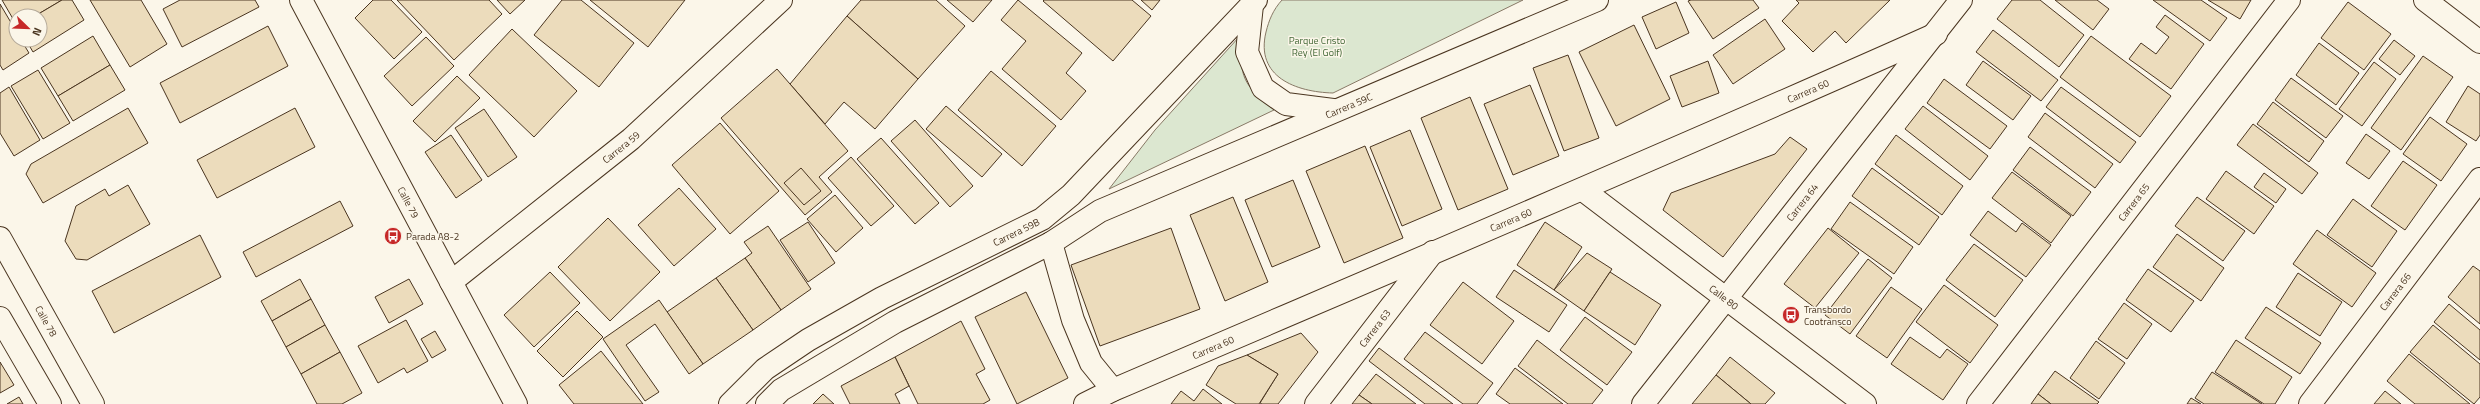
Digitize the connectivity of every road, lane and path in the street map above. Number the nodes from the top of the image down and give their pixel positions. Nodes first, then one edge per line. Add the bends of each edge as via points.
1 (781, 0) edge
2 (1597, 0) edge
3 (1961, 0) edge
4 (2289, 0) edge
5 (2425, 0) edge
6 (304, 2) edge
7 (1254, 2) edge
8 (1936, 34) junction
9 (2480, 42) edge
10 (1334, 110) junction
11 (2480, 179) edge
12 (1583, 190) junction
13 (0, 238) edge
14 (1051, 242) junction
15 (1434, 251) junction
16 (451, 282) junction
17 (1725, 297) junction
18 (882, 298) junction
19 (0, 318) edge
20 (895, 322) junction
21 (1113, 390) junction
22 (50, 404) edge
23 (93, 404) edge
24 (516, 404) edge
25 (730, 404) edge
26 (767, 404) edge
27 (1085, 404) edge
28 (1316, 404) edge
29 (1643, 404) edge
30 (1865, 404) edge
31 (1978, 404) edge
32 (2310, 404) edge

1 - 16 street, Carrera 59 via 631,138
2 - 10 street, Carrera 59C
3 - 8 street, Carrera 64
4 - 31 street, Carrera 65
5 - 9 street
6 - 16 street, Calle 79
7 - 10 street via 1247,52 1263,88 1286,104
7 - 18 street, Carrera 59B via 1071,195 1042,219
8 - 12 street, Carrera 60
8 - 17 street, Carrera 64
10 - 14 street, Carrera 59C via 1100,211
11 - 32 street, Carrera 66
12 - 15 street, Carrera 60
12 - 17 street, Calle 80
13 - 23 street, Calle 78
14 - 20 street
14 - 21 street via 1073,320 1090,363
15 - 21 street, Carrera 60
15 - 28 street, Carrera 63
16 - 24 street, Calle 79
17 - 29 street, Carrera 64
17 - 30 street, Calle 80
18 - 20 street
18 - 25 street, Carrera 59B via 808,340 765,369
19 - 22 street
20 - 26 street via 781,390
21 - 27 street, Carrera 60

